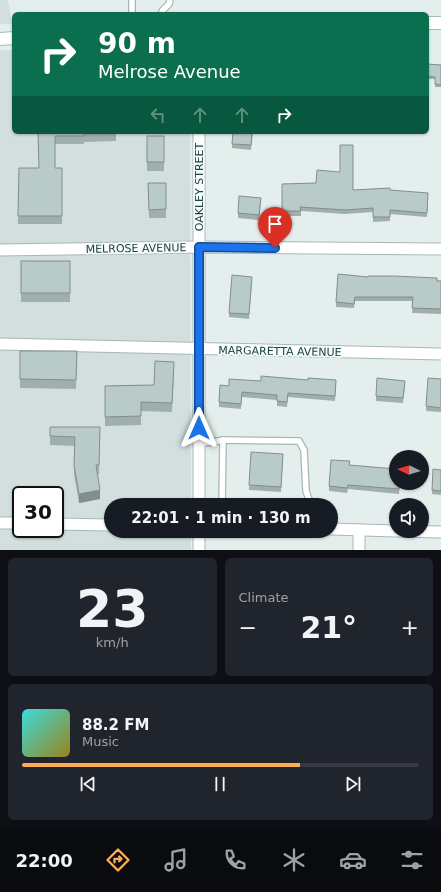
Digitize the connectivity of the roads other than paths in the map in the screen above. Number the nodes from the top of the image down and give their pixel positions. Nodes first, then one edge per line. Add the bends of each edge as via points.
1 (132, 0) edge
2 (170, 0) edge
3 (132, 12) edge
4 (162, 12) edge
5 (429, 23) edge
6 (441, 23) edge
7 (12, 38) edge
8 (0, 39) edge
9 (199, 134) edge
10 (199, 247) junction
11 (441, 249) edge
12 (0, 250) edge
13 (0, 344) edge
14 (199, 349) junction
15 (441, 354) edge
16 (223, 440) junction
17 (199, 444) junction
18 (199, 498) edge
19 (222, 498) edge
20 (308, 498) edge
21 (0, 523) edge
22 (12, 524) edge
23 (64, 524) edge
24 (104, 525) edge
25 (338, 530) edge
26 (359, 530) junction
27 (389, 531) edge
28 (429, 532) edge
29 (441, 532) edge
30 (199, 538) edge
31 (200, 550) edge
32 (359, 550) edge

1 - 3 lane
2 - 4 lane
5 - 6 main road
7 - 8 main road
9 - 10 street, OAKLEY STREET
10 - 11 street, MELROSE AVENUE
10 - 12 street, MELROSE AVENUE
10 - 14 street, OAKLEY STREET
13 - 14 street, MARGARETTA AVENUE
14 - 15 street, MARGARETTA AVENUE
14 - 17 street, OAKLEY STREET
16 - 17 lane
16 - 19 lane
16 - 20 lane via 299,441 304,450
17 - 18 street, OAKLEY STREET
21 - 22 street
23 - 24 street
25 - 26 street
26 - 27 street
26 - 32 street
28 - 29 street
30 - 31 street

